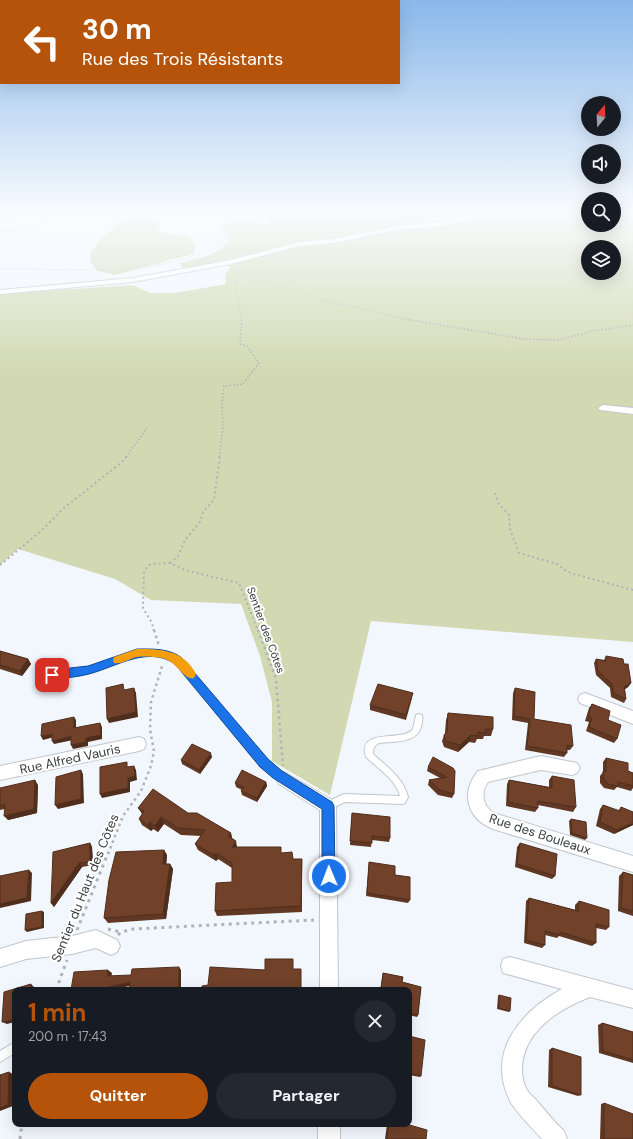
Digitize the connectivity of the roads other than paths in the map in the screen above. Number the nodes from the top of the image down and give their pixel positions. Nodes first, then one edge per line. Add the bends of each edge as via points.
1 (208, 266) edge
2 (0, 292) edge
3 (603, 408) dead end
4 (633, 411) edge
5 (52, 675) dead end
6 (585, 699) dead end
7 (419, 717) dead end
8 (633, 718) edge
9 (139, 744) dead end
10 (572, 768) dead end
11 (0, 773) edge
12 (284, 779) joint
13 (328, 806) junction
14 (633, 864) edge
15 (110, 946) road end
16 (0, 958) edge
17 (510, 966) dead end
18 (329, 987) edge
19 (589, 988) junction
20 (633, 999) edge
21 (12, 1049) edge
22 (0, 1057) edge
23 (329, 1127) edge
24 (329, 1139) edge
25 (556, 1139) edge

1 - 2 street via 133,280
3 - 4 street
5 - 12 lane via 88,670 137,653 173,657 264,763
6 - 8 street
7 - 13 lane via 412,735 374,742 368,751 404,790 402,800 344,798
9 - 11 street, Rue Alfred Vauris
10 - 14 street, Rue des Bouleaux via 541,763 483,776 478,781 475,792 478,808 484,817 496,822
12 - 13 street
13 - 18 street
15 - 16 street via 96,939 72,952 26,950
17 - 19 street
19 - 20 street
19 - 25 street via 572,993 529,1024 518,1040 512,1057 512,1075 518,1095
21 - 22 lane
23 - 24 street

